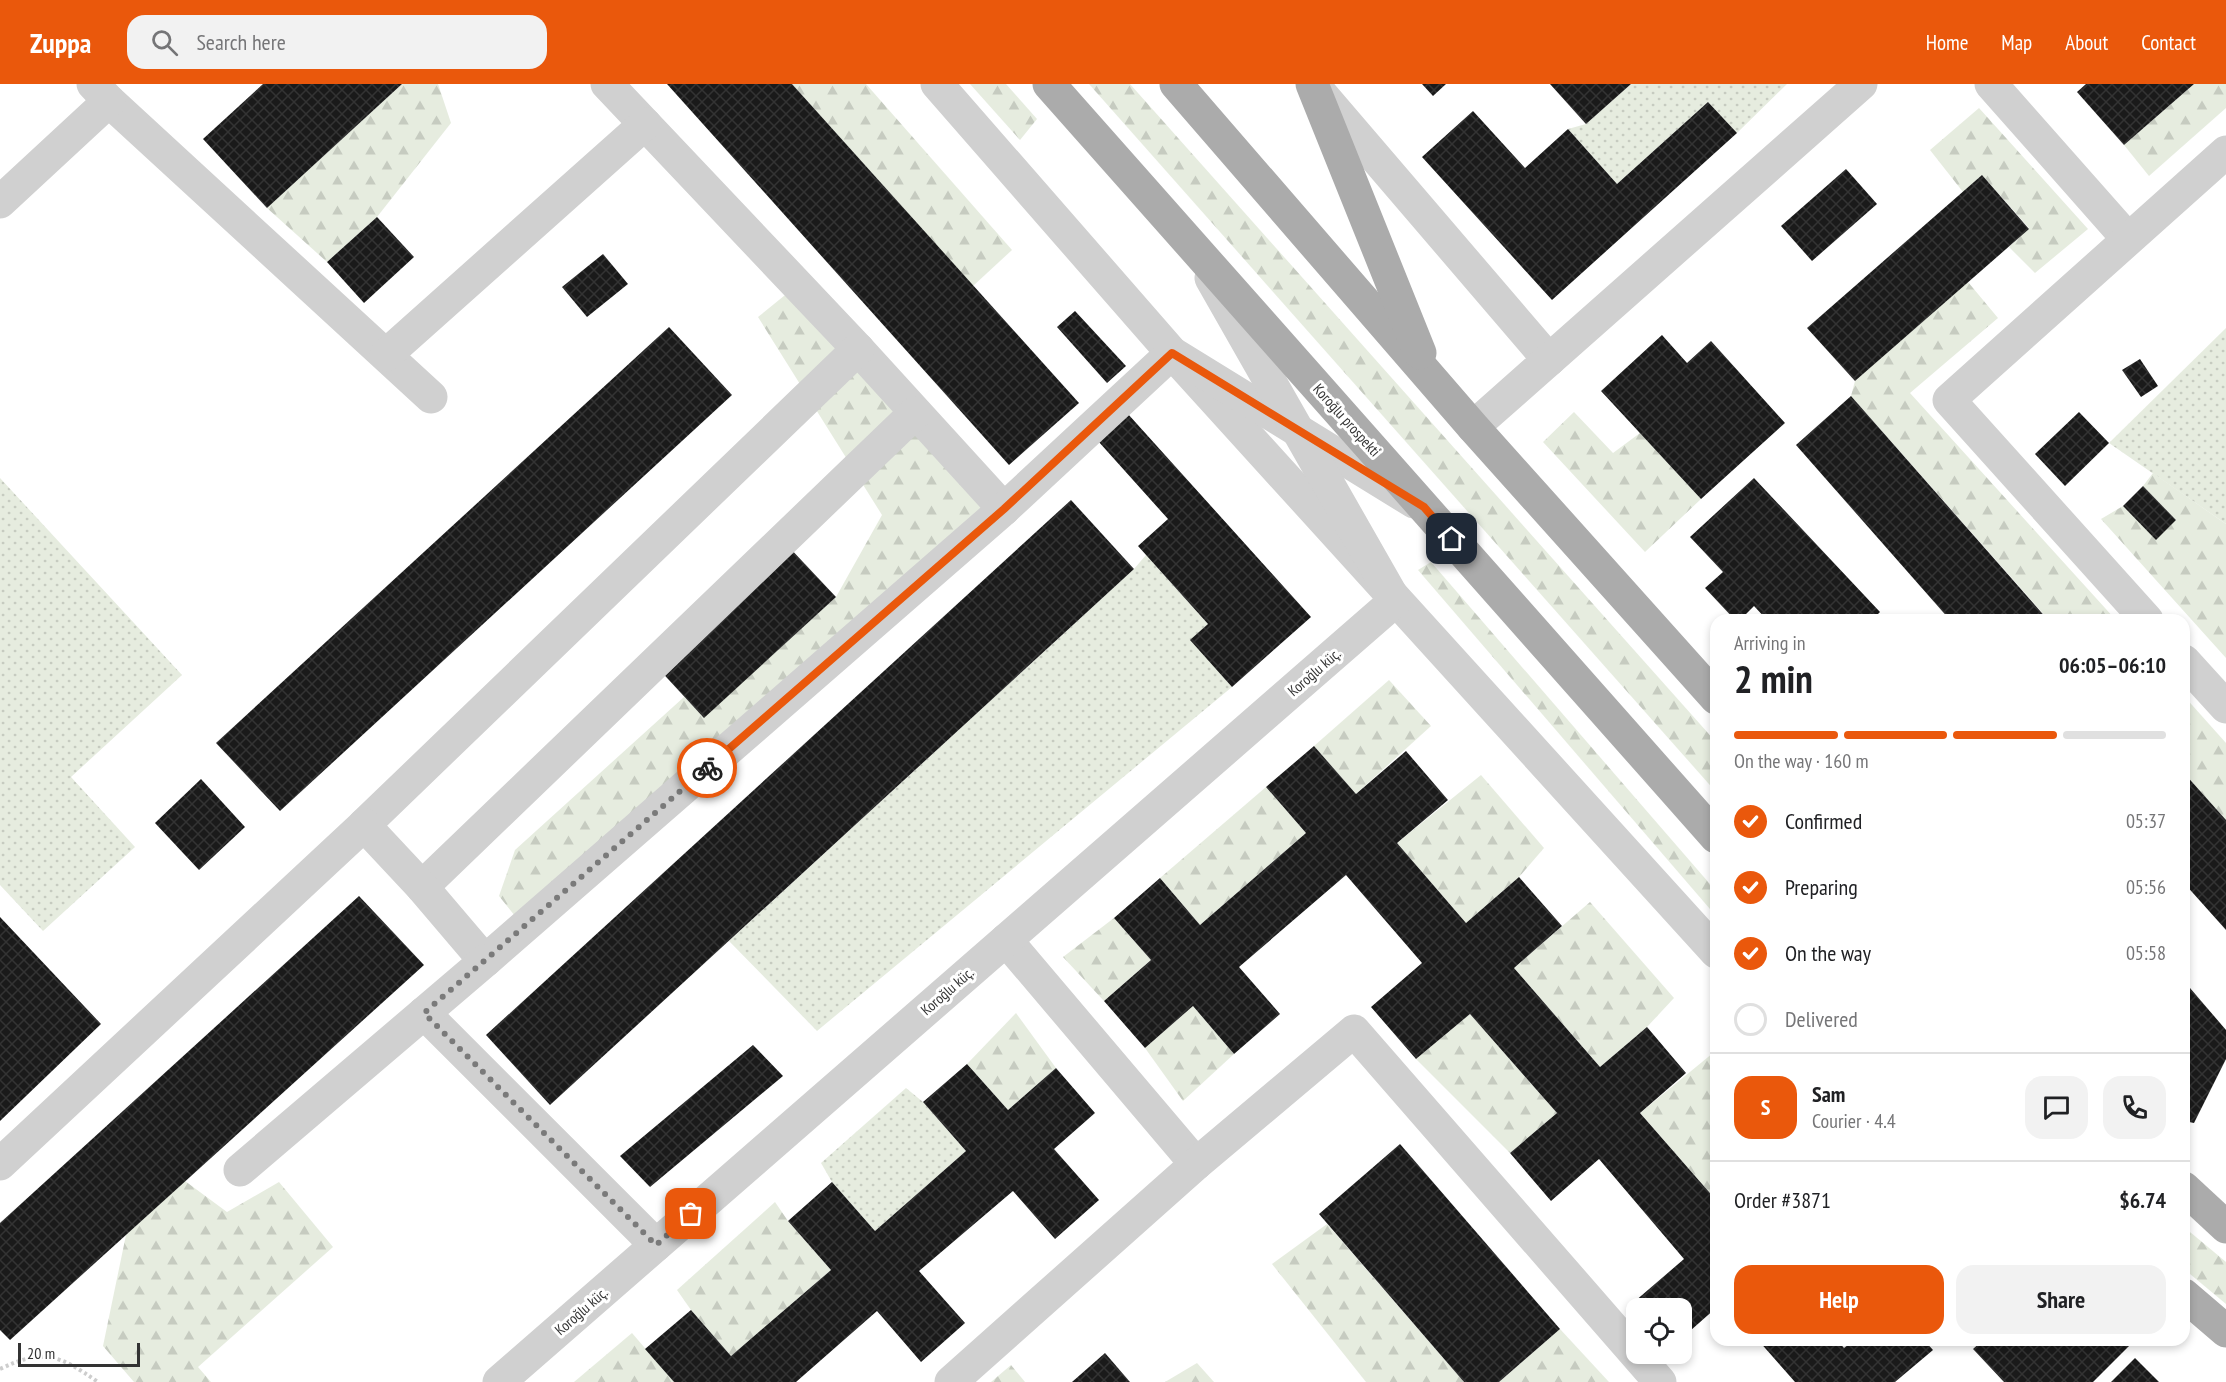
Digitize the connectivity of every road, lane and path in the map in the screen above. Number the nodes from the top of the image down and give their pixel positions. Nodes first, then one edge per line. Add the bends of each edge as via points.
1 (607, 84) edge
2 (937, 84) edge
3 (1049, 84) edge
4 (1176, 84) edge
5 (1312, 84) edge
6 (1861, 84) edge
7 (1991, 84) edge
8 (101, 93) edge
9 (645, 124) junction
10 (2226, 152) edge
11 (0, 202) edge
12 (2128, 240) junction
13 (1193, 247) junction
14 (858, 348) junction
15 (1172, 353) junction
16 (386, 355) junction
17 (1549, 360) junction
18 (1430, 376) junction
19 (431, 397) dead end
20 (915, 412) junction
21 (1473, 427) junction
22 (1298, 431) junction
23 (1424, 507) junction
24 (1004, 509) junction
25 (1395, 601) junction
26 (2142, 614) edge
27 (2190, 668) edge
28 (1710, 691) edge
29 (2226, 707) edge
30 (364, 825) junction
31 (1710, 830) edge
32 (422, 887) junction
33 (1006, 940) junction
34 (1710, 945) edge
35 (484, 961) junction
36 (424, 1013) junction
37 (0, 1164) edge
38 (1196, 1164) junction
39 (240, 1170) dead end
40 (2190, 1194) edge
41 (2226, 1227) edge
42 (656, 1245) junction
43 (2190, 1300) edge
44 (2226, 1331) edge
45 (0, 1369) edge
46 (98, 1382) edge
47 (499, 1382) edge
48 (951, 1382) edge
49 (1659, 1382) edge

1 - 9 street
2 - 15 street
3 - 13 main road, Koroğlu prospekti
4 - 18 main road
5 - 17 street
5 - 18 main road
6 - 17 street
7 - 12 street
8 - 11 street
8 - 16 street
9 - 14 street
9 - 16 street
10 - 12 street
12 - 26 street via 1949,400
13 - 22 street
13 - 23 main road, Koroğlu prospekti
14 - 20 street
14 - 30 street
15 - 22 street
15 - 24 street
15 - 25 street
16 - 19 street
17 - 21 street
18 - 21 main road
20 - 24 street
20 - 32 street
21 - 28 main road
22 - 23 street
22 - 25 street
23 - 31 main road, Koroğlu prospekti
24 - 35 street
25 - 33 street, Koroğlu küç.
25 - 34 street
27 - 29 street
30 - 32 street
30 - 37 street
32 - 35 street
33 - 38 street
33 - 42 street, Koroğlu küç.
35 - 36 street
36 - 39 street
36 - 42 street
38 - 48 street
38 - 49 street via 1354,1032
40 - 41 main road
42 - 47 street, Koroğlu küç.
43 - 44 main road
45 - 46 path via 22,1359 44,1356 70,1362

